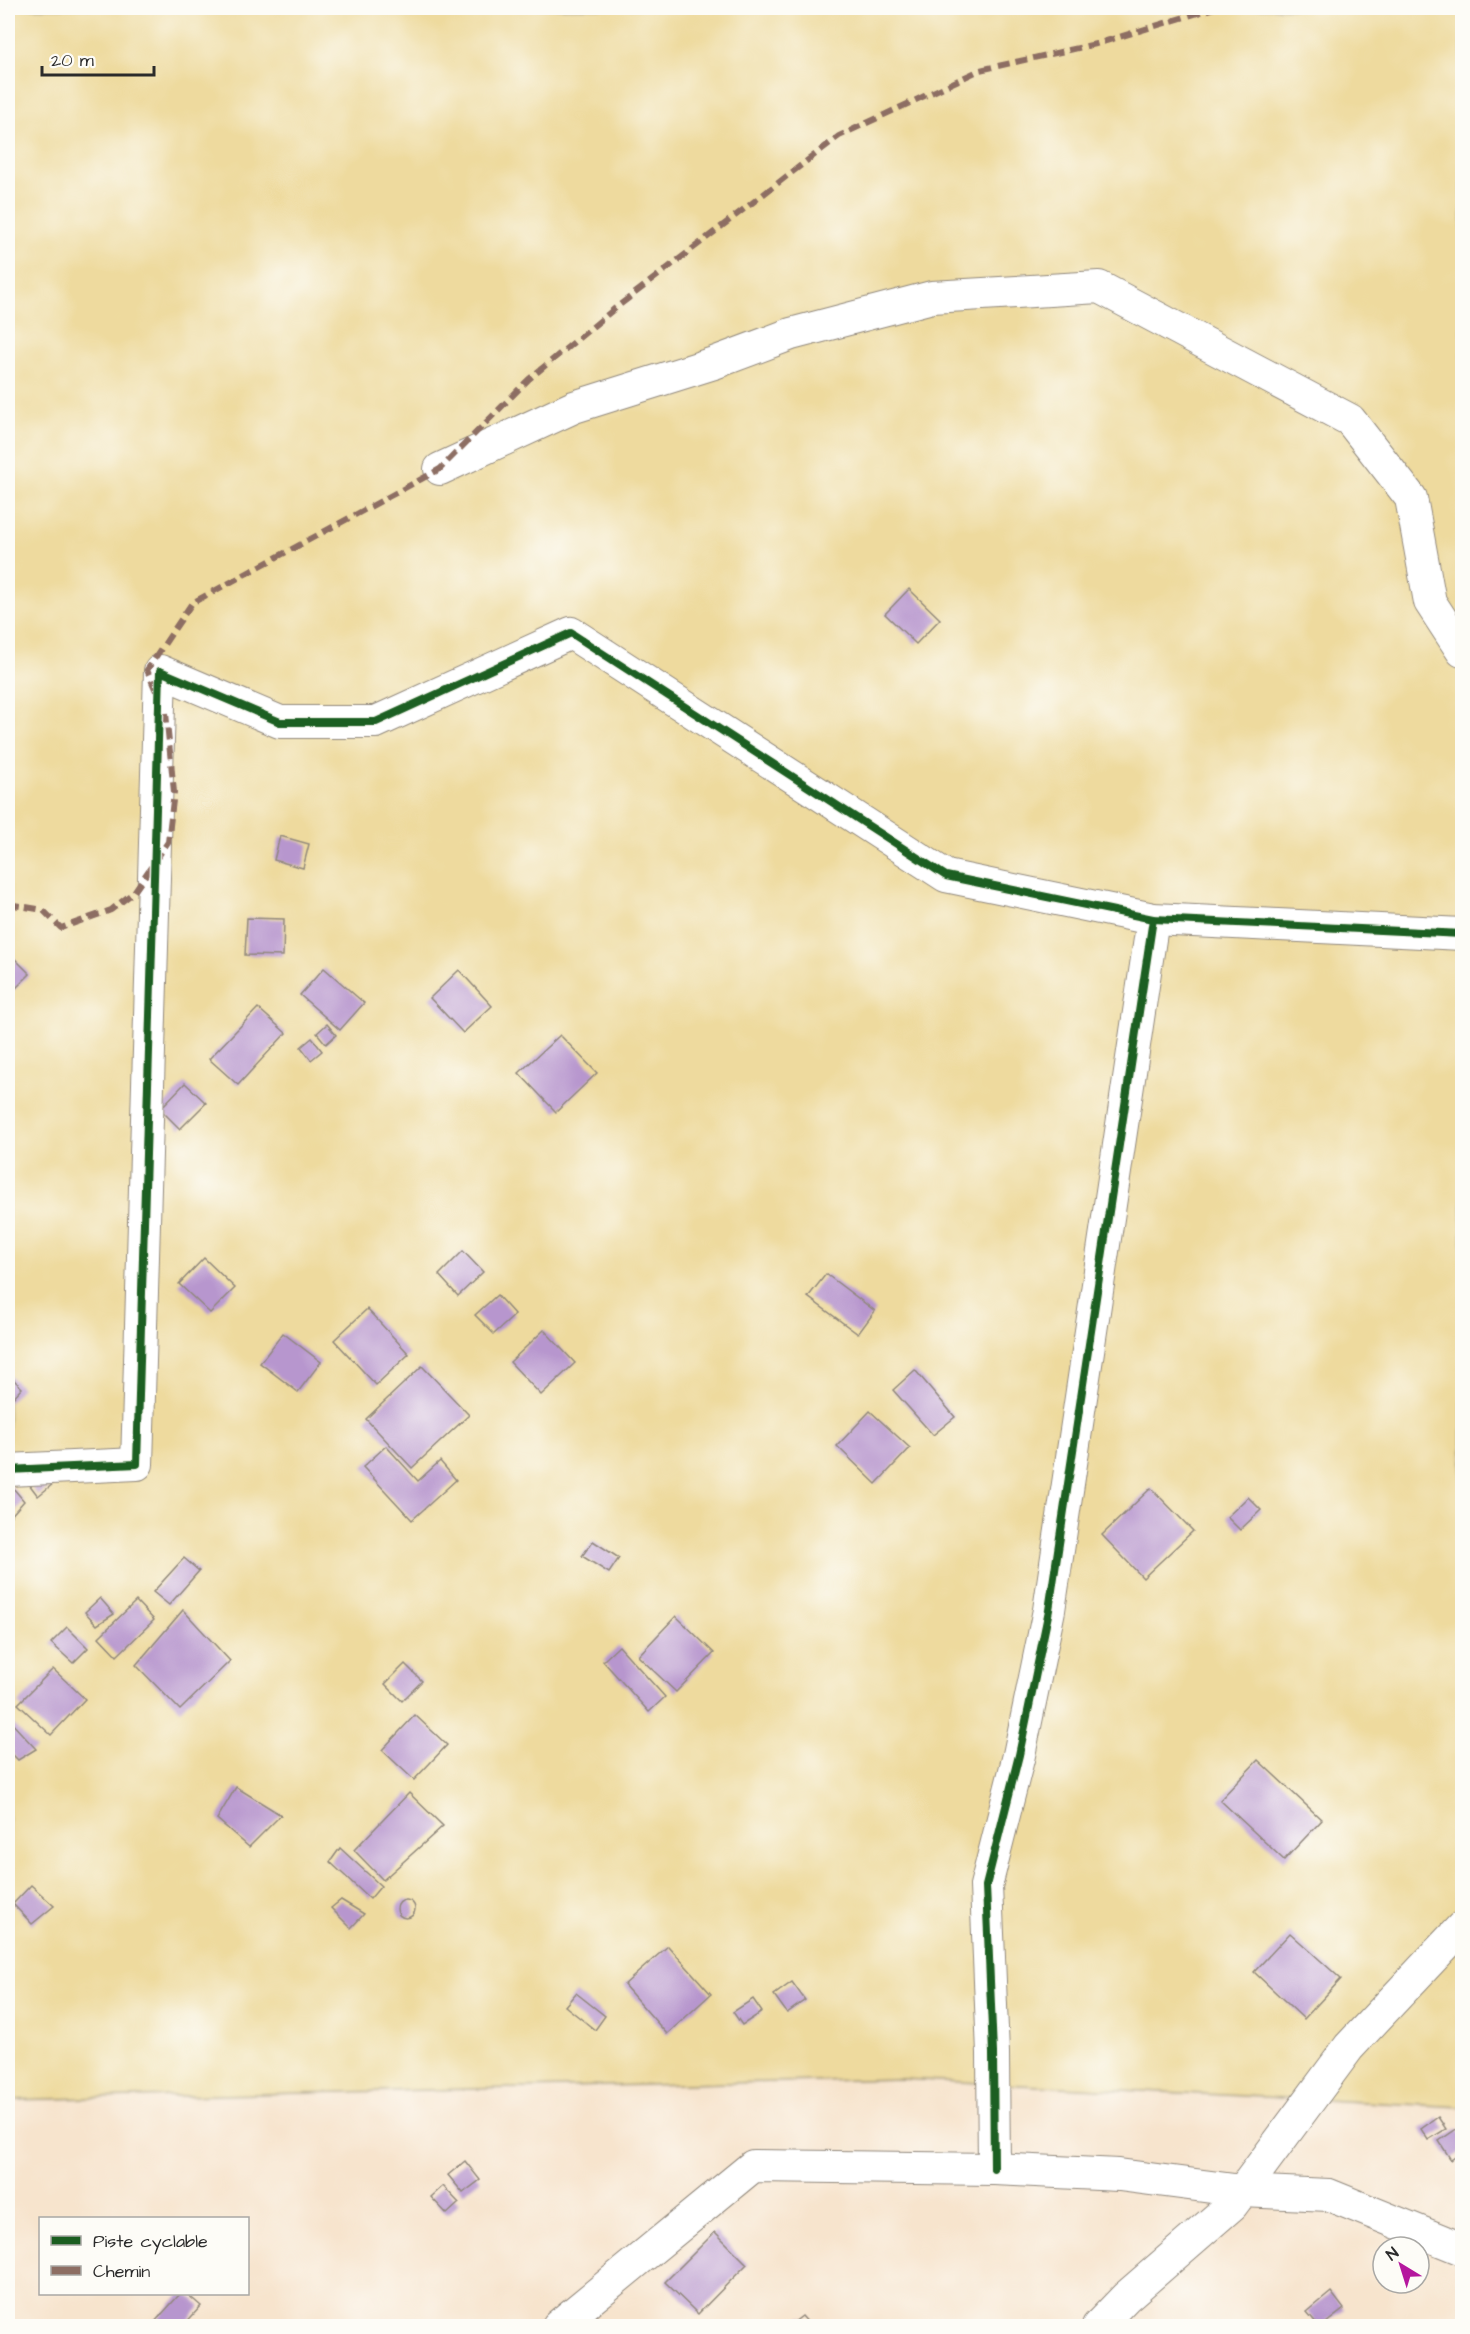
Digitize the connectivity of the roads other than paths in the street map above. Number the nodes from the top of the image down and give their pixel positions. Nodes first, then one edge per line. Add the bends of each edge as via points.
1 (440, 469) dead end
2 (1462, 651) edge
3 (1153, 919) junction
4 (1462, 934) edge
5 (8, 1470) edge
6 (1462, 1927) edge
7 (994, 2169) junction
8 (1242, 2191) junction
9 (1462, 2250) edge
10 (558, 2326) edge
11 (1098, 2326) edge

1 - 2 street via 574,407 791,334 932,297 1099,287 1350,420 1411,498 1430,602
3 - 4 street
3 - 5 street via 946,876 571,633 376,722 280,722 160,671 137,1464
3 - 7 street via 1049,1610 1019,1755 986,1886
6 - 8 street via 1349,2046
7 - 8 street via 1119,2175
7 - 10 street via 753,2166
8 - 9 street via 1329,2195
8 - 11 street via 1233,2205

